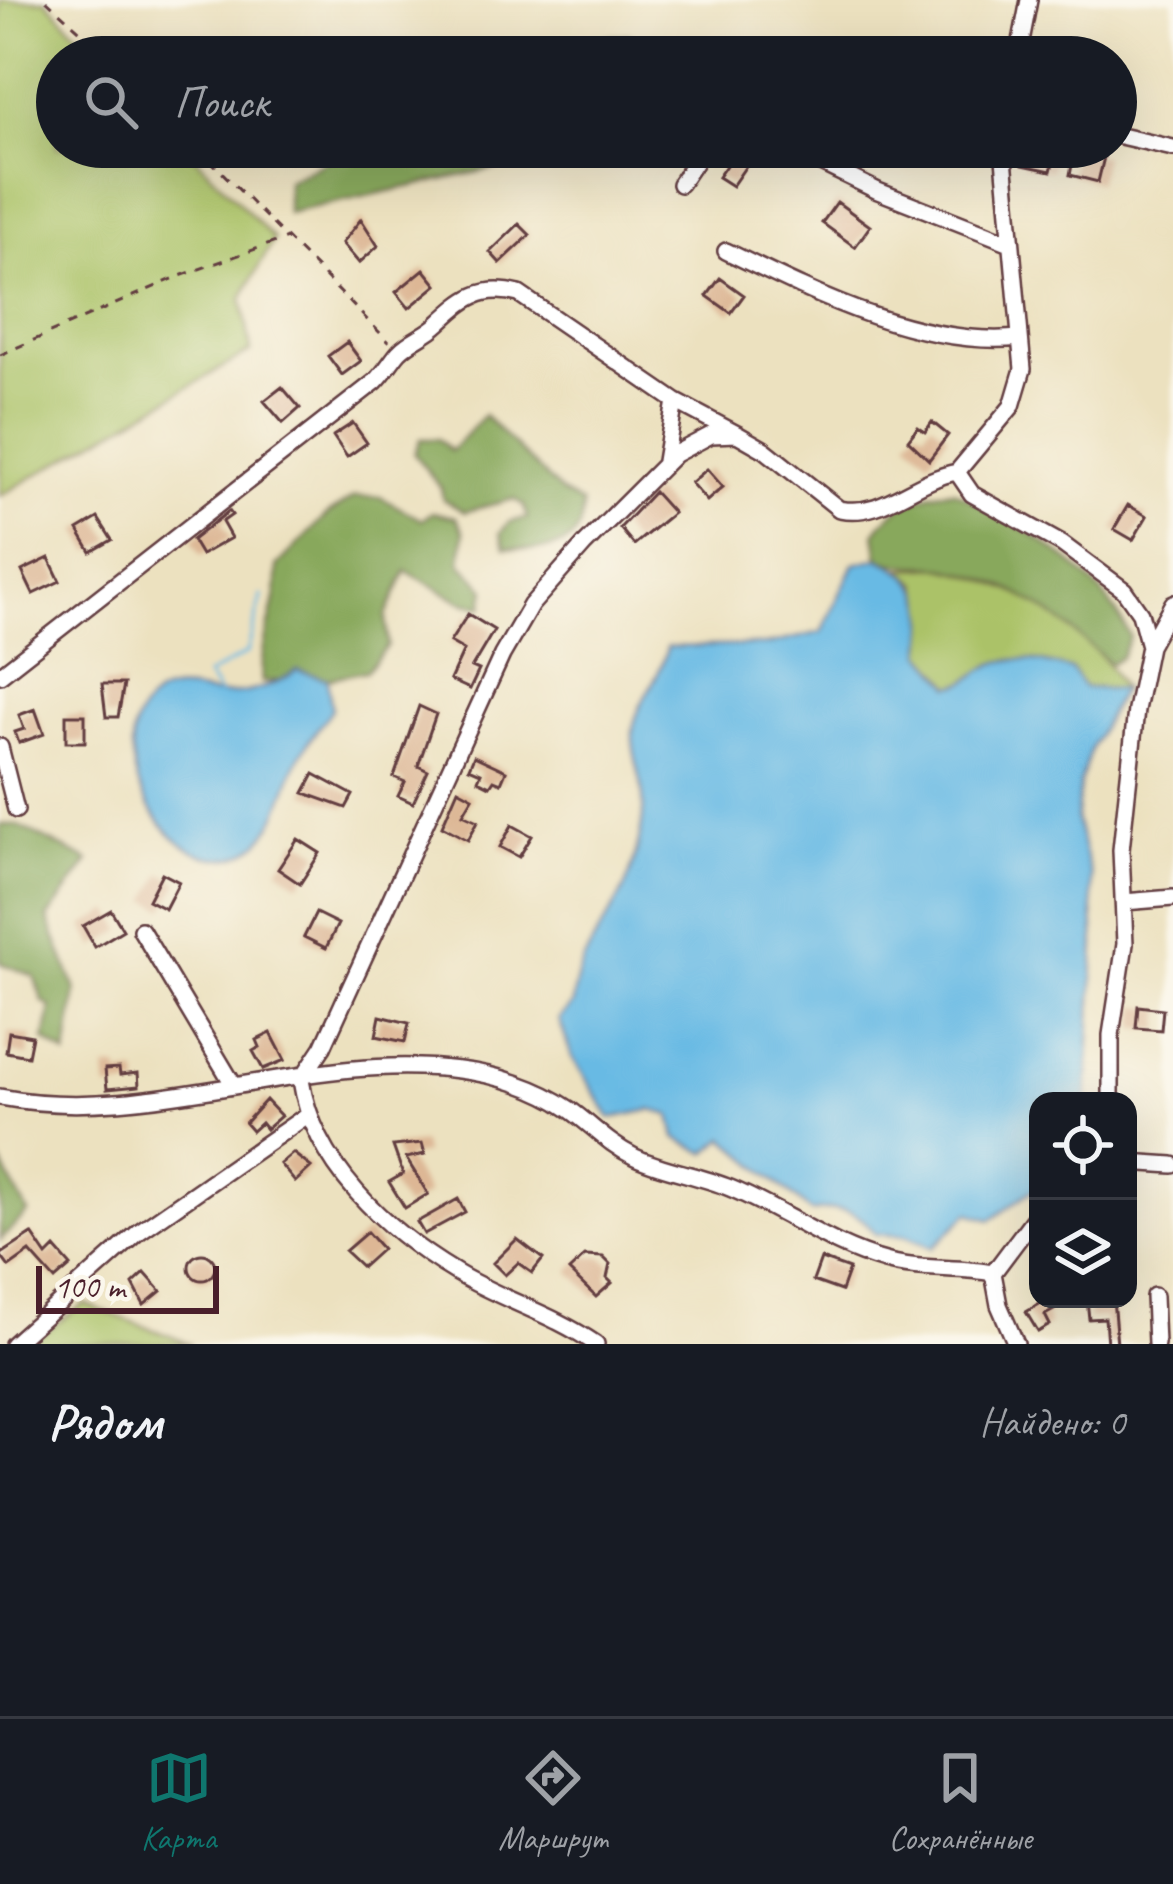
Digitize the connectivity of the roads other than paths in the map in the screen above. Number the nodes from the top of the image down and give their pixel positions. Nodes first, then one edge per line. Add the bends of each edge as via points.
1 (1029, 0) edge
2 (1022, 36) edge
3 (1137, 140) edge
4 (1173, 148) edge
5 (691, 168) edge
6 (831, 168) edge
7 (1004, 168) edge
8 (680, 184) dead end
9 (1008, 242) junction
10 (726, 251) dead end
11 (1021, 338) junction
12 (675, 401) junction
13 (737, 434) junction
14 (665, 463) junction
15 (957, 472) junction
16 (1133, 601) junction
17 (1173, 602) edge
18 (1149, 646) junction
19 (0, 675) edge
20 (0, 747) edge
21 (16, 810) dead end
22 (1173, 898) edge
23 (1124, 902) junction
24 (141, 931) dead end
25 (301, 1079) junction
26 (233, 1084) junction
27 (1111, 1092) edge
28 (0, 1097) edge
29 (306, 1116) junction
30 (1137, 1163) edge
31 (1173, 1165) edge
32 (1029, 1226) edge
33 (993, 1273) junction
34 (1154, 1296) dead end
35 (13, 1344) edge
36 (596, 1344) edge
37 (1016, 1344) edge
38 (1156, 1344) edge

1 - 2 street
3 - 4 street
5 - 8 street
6 - 9 street
7 - 9 street
9 - 11 street
10 - 11 street via 904,323 976,342
11 - 15 street via 1023,369 1012,406
12 - 13 street
12 - 14 street
12 - 19 street via 520,294 496,288 459,301 376,381
13 - 14 street via 711,435
13 - 15 street via 839,509 855,512 874,512 916,483
14 - 25 street via 532,605 464,730 323,1047
15 - 16 street via 972,494 1062,544
16 - 17 street via 1152,609
16 - 18 street
17 - 18 street
18 - 23 street via 1123,827
20 - 21 street
22 - 23 street
23 - 27 street
24 - 26 street
25 - 26 street
25 - 29 street
25 - 33 street via 345,1067 460,1070 528,1088 638,1158 733,1189 885,1261
26 - 28 street via 86,1105
29 - 35 street via 140,1231
29 - 36 street via 389,1226 458,1274
30 - 31 street
32 - 33 street
33 - 37 street
34 - 38 street

